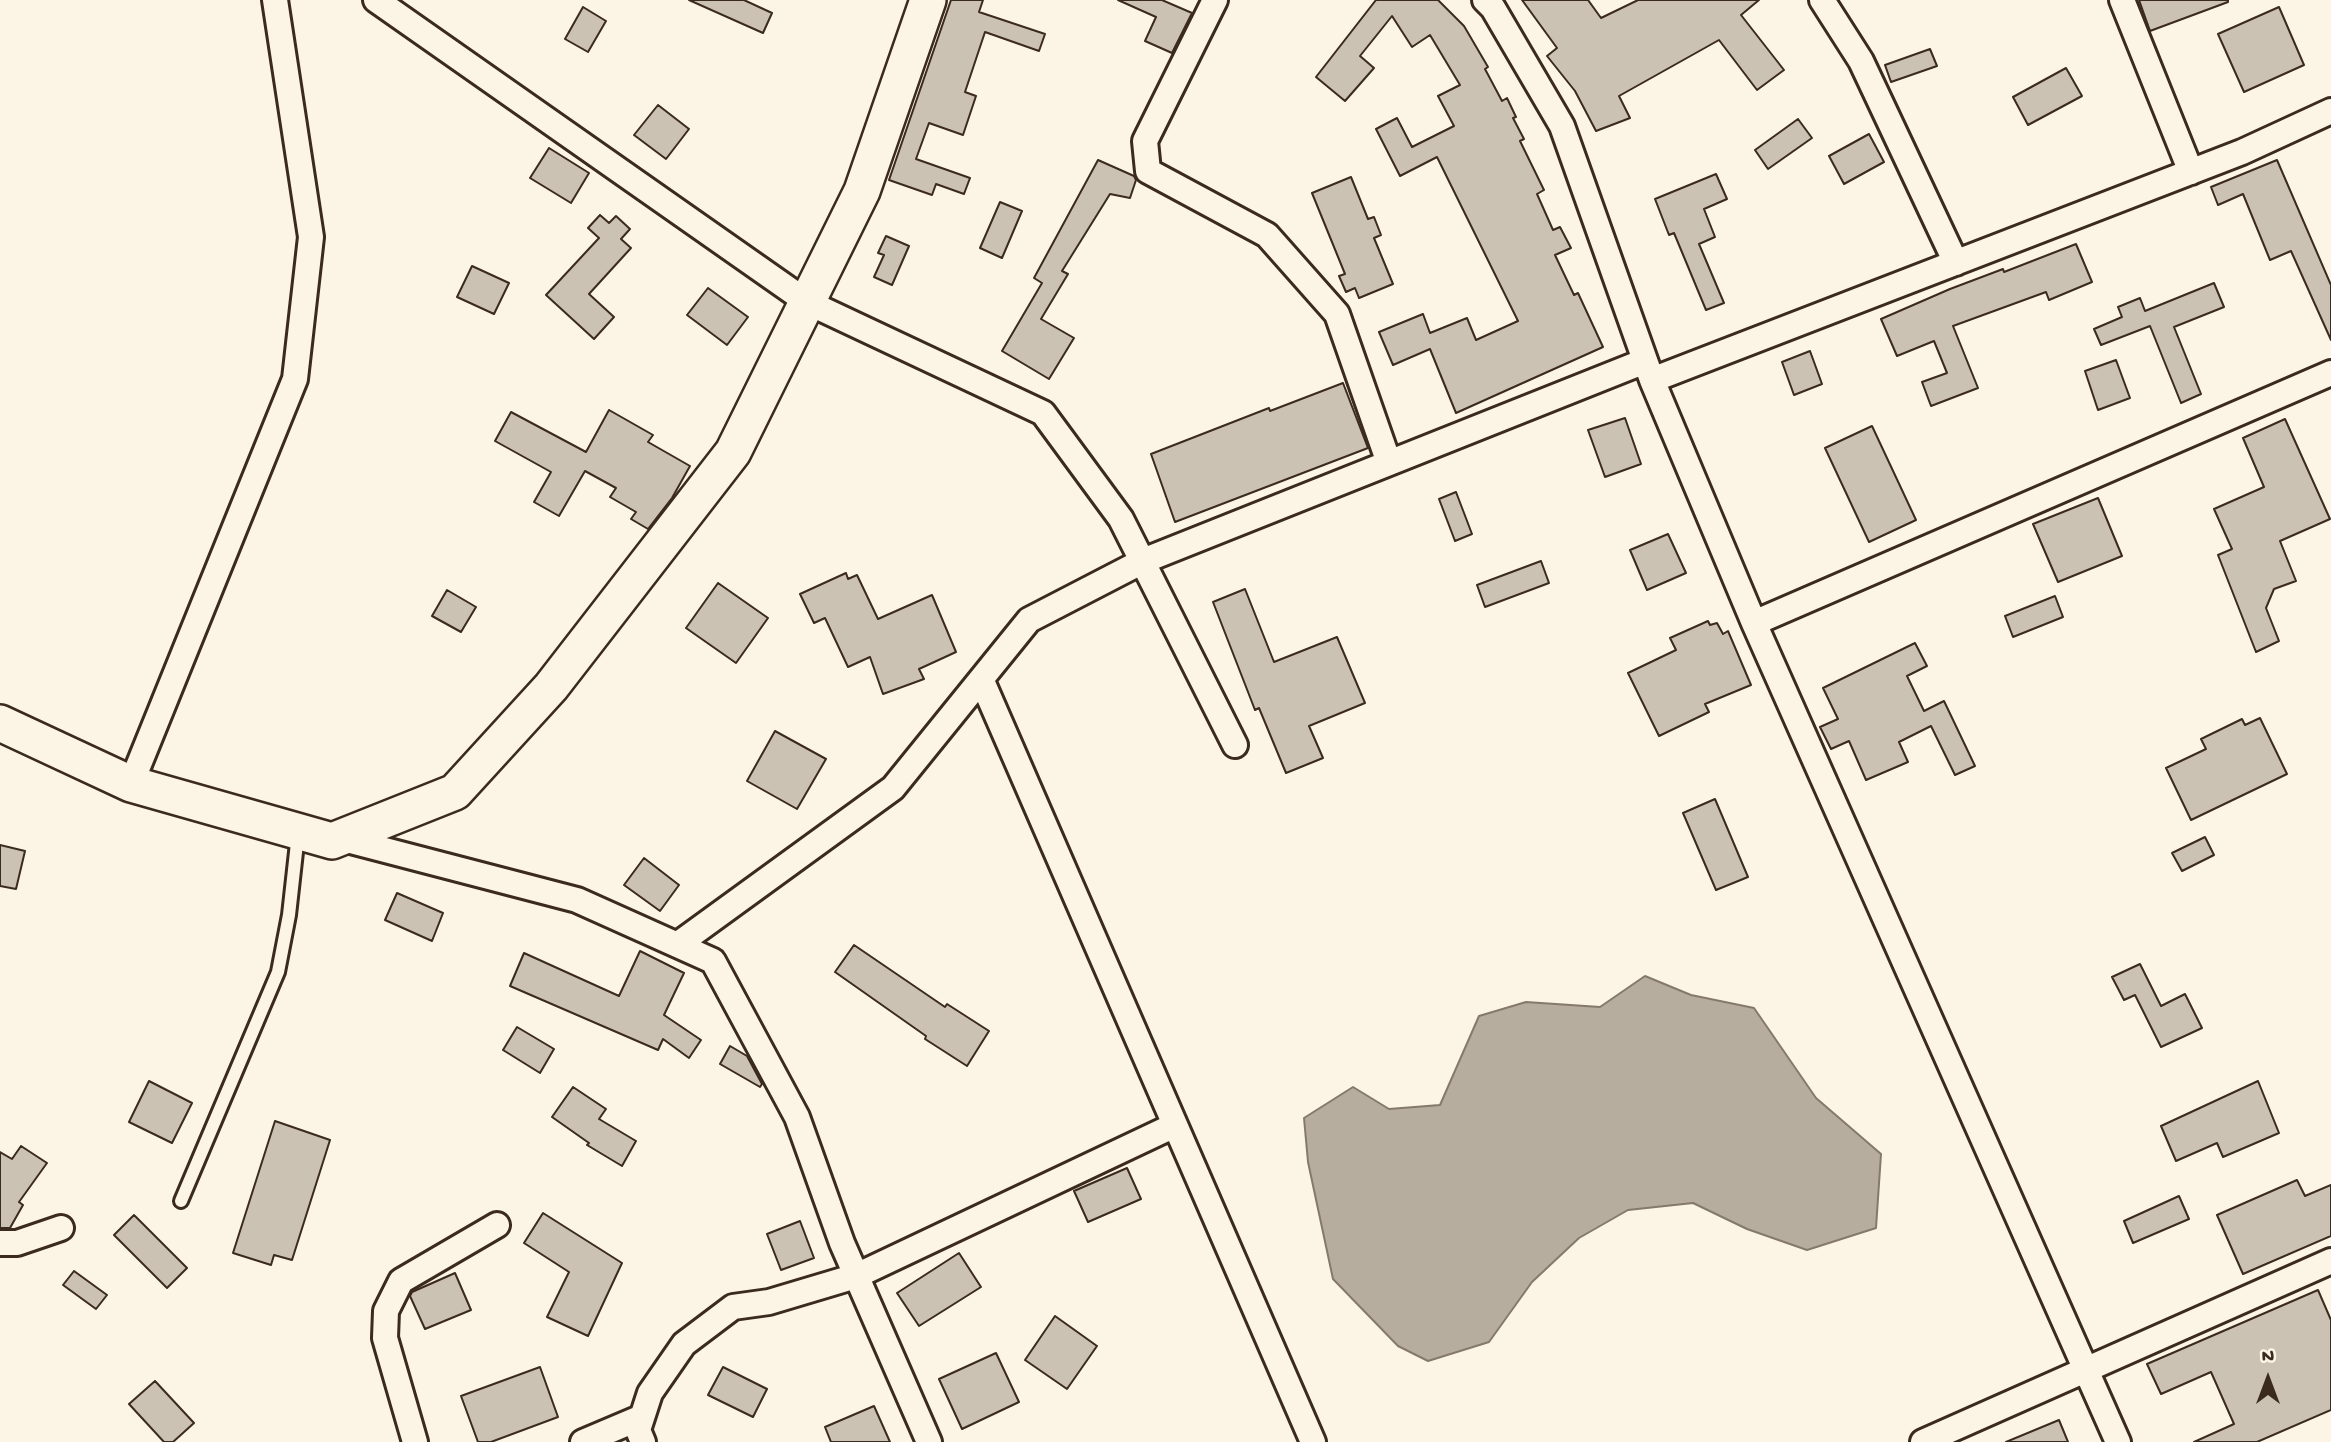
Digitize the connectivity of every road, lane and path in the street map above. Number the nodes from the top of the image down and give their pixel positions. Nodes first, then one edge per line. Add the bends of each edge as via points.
1 (275, 0) edge
2 (376, 0) edge
3 (928, 0) edge
4 (1215, 0) edge
5 (1485, 0) edge
6 (1822, 0) edge
7 (2122, 0) edge
8 (2331, 111) edge
9 (2191, 172) junction
10 (1956, 263) junction
11 (807, 302) junction
12 (1649, 370) junction
13 (2331, 373) edge
14 (1389, 463) junction
15 (1143, 561) junction
16 (1754, 623) junction
17 (982, 681) junction
18 (0, 723) edge
19 (1235, 745) dead end
20 (131, 784) junction
21 (298, 831) junction
22 (339, 838) junction
23 (677, 945) junction
24 (1175, 1125) junction
25 (181, 1201) dead end
26 (497, 1226) dead end
27 (61, 1228) dead end
28 (0, 1243) edge
29 (2331, 1261) edge
30 (856, 1276) junction
31 (2084, 1369) junction
32 (643, 1430) edge
33 (415, 1442) edge
34 (583, 1442) edge
35 (929, 1442) edge
36 (1314, 1442) edge
37 (1923, 1442) edge
38 (2118, 1442) edge

1 - 20 street via 311,237 295,379
2 - 11 street
3 - 11 street via 862,191
4 - 14 street via 1145,141 1149,171 1267,235 1337,314
5 - 12 street via 1562,126
6 - 10 street via 1860,61
7 - 9 street
8 - 9 street
9 - 10 street
10 - 12 street
11 - 15 street via 1043,413 1121,519
11 - 22 street via 733,452 551,687 454,792
12 - 14 street
12 - 16 street
13 - 16 street
14 - 15 street
15 - 17 street via 1029,620
15 - 19 street
16 - 31 street
17 - 23 street via 893,788
17 - 24 street
18 - 20 street
20 - 21 street
21 - 22 street via 332,841
21 - 25 lane via 278,972
22 - 23 street via 577,900
23 - 30 street via 713,961 797,1117
24 - 30 street
24 - 36 street
26 - 33 street via 401,1281 386,1311 385,1338
27 - 28 street via 17,1243
29 - 31 street
30 - 32 street via 769,1302 733,1307 684,1344 650,1393
30 - 35 street
31 - 37 street
31 - 38 street
32 - 34 street

